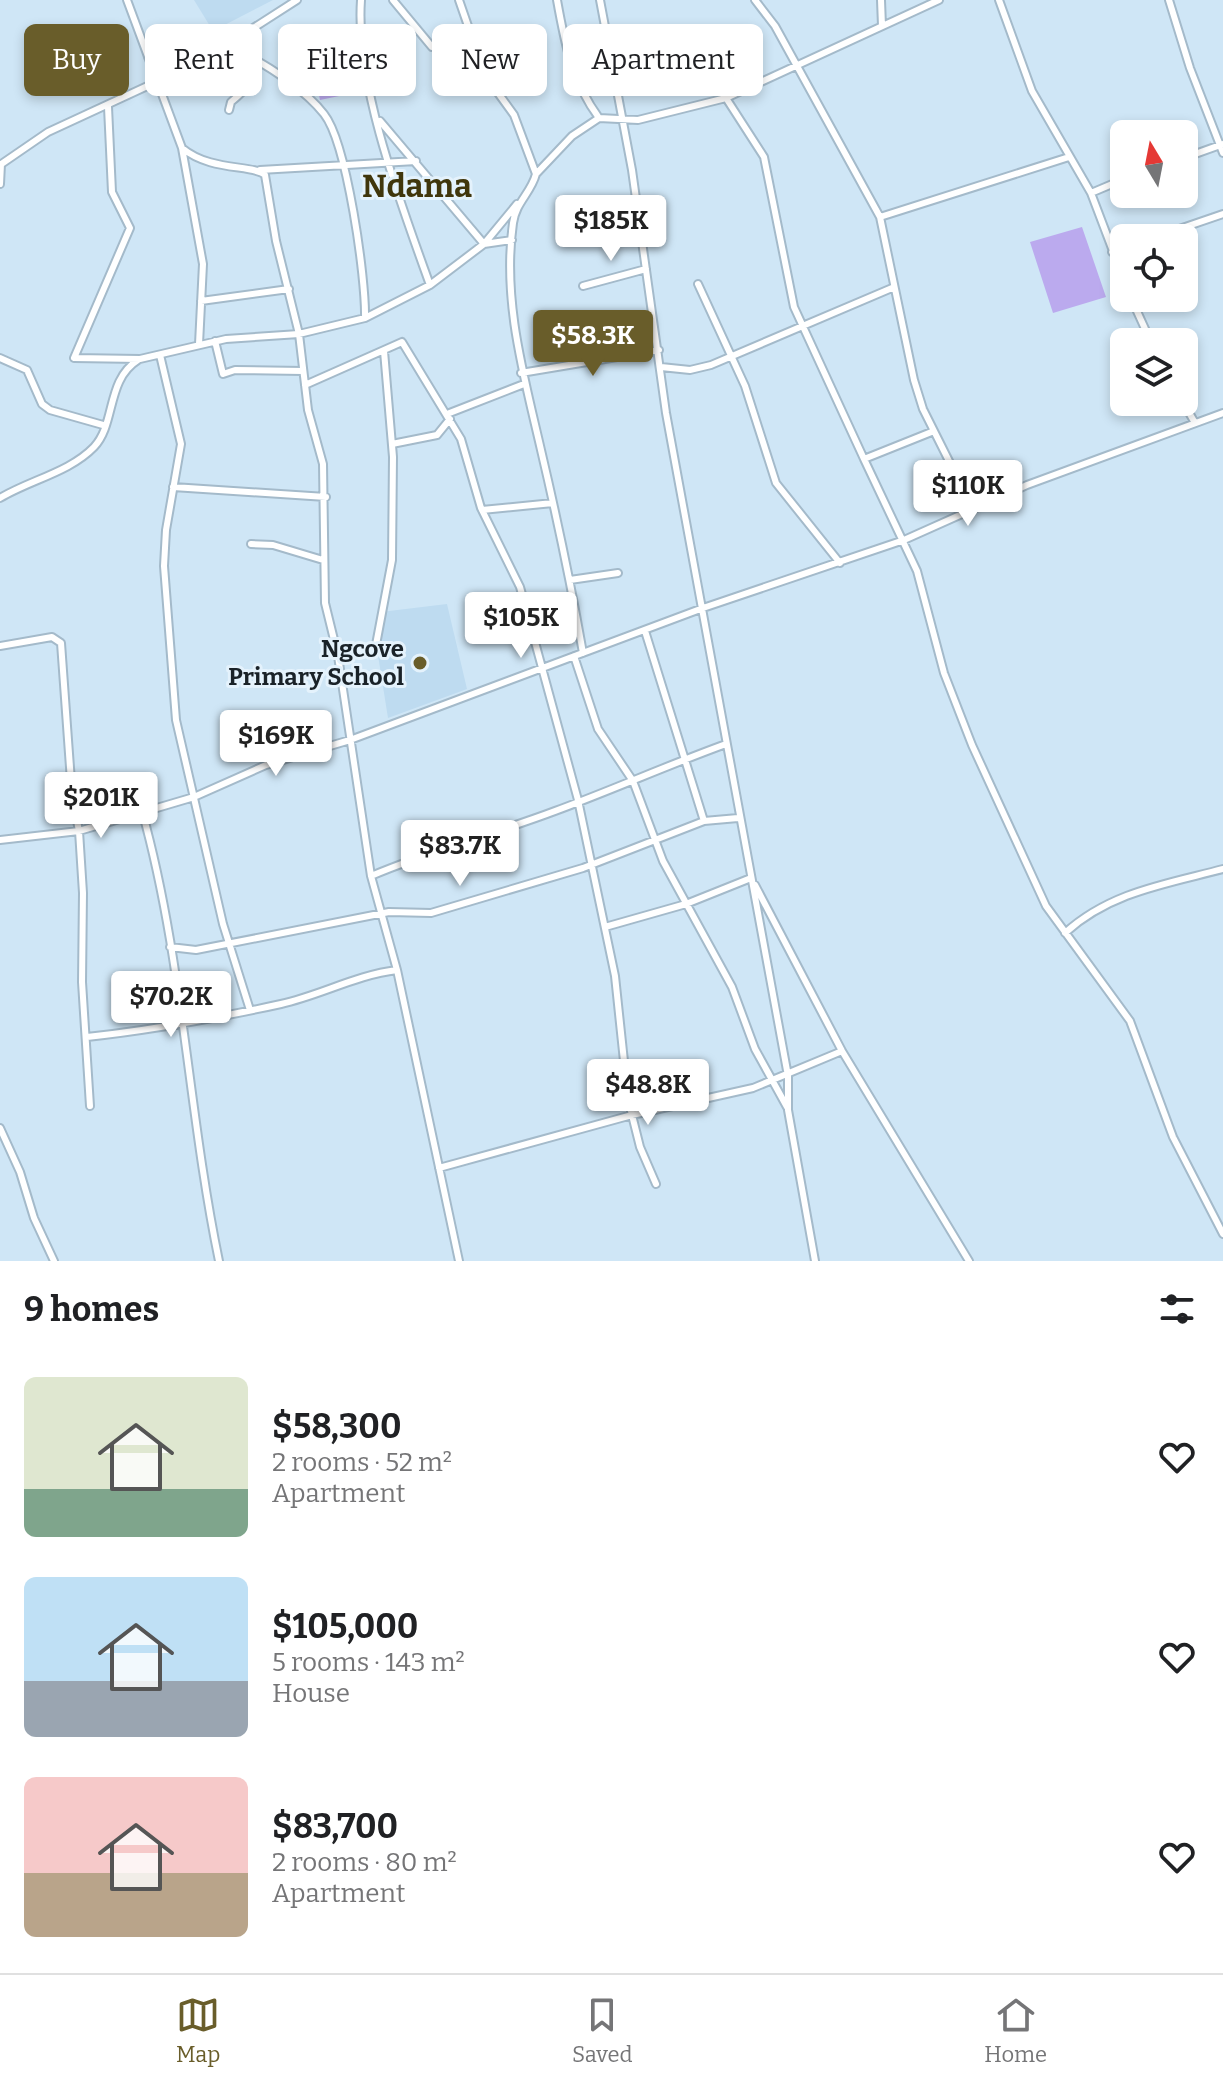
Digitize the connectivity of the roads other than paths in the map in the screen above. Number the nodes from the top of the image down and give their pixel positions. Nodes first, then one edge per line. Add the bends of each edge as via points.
1 (127, 0) edge
2 (297, 0) edge
3 (361, 0) edge
4 (393, 0) edge
5 (459, 0) edge
6 (557, 0) edge
7 (600, 0) edge
8 (755, 0) edge
9 (881, 0) edge
10 (939, 0) edge
11 (999, 0) edge
12 (1169, 0) edge
13 (259, 24) edge
14 (467, 24) edge
15 (882, 26) junction
16 (432, 47) edge
17 (145, 49) edge
18 (797, 66) junction
19 (262, 67) edge
20 (145, 89) edge
21 (163, 96) edge
22 (241, 96) edge
23 (501, 96) edge
24 (726, 98) junction
25 (108, 107) junction
26 (229, 110) dead end
27 (622, 117) junction
28 (378, 118) junction
29 (599, 118) junction
30 (182, 148) junction
31 (1222, 148) edge
32 (1198, 154) edge
33 (1069, 157) junction
34 (417, 161) junction
35 (390, 162) junction
36 (342, 163) junction
37 (0, 165) edge
38 (260, 170) junction
39 (536, 174) junction
40 (0, 184) edge
41 (1110, 185) edge
42 (1091, 193) junction
43 (518, 202) junction
44 (1223, 214) edge
45 (880, 217) junction
46 (1194, 224) edge
47 (512, 240) junction
48 (484, 244) junction
49 (1110, 246) edge
50 (646, 269) junction
51 (698, 284) dead end
52 (430, 285) junction
53 (583, 286) dead end
54 (892, 288) junction
55 (289, 289) junction
56 (201, 301) junction
57 (365, 318) junction
58 (802, 327) junction
59 (299, 334) junction
60 (215, 341) junction
61 (199, 344) junction
62 (659, 350) junction
63 (384, 351) junction
64 (160, 355) junction
65 (731, 357) junction
66 (0, 358) edge
67 (140, 359) junction
68 (661, 367) junction
69 (303, 371) junction
70 (521, 373) junction
71 (524, 384) junction
72 (305, 385) junction
73 (1223, 413) edge
74 (1191, 416) edge
75 (448, 417) junction
76 (1195, 423) junction
77 (103, 425) junction
78 (934, 431) junction
79 (392, 444) junction
80 (864, 459) junction
81 (173, 487) junction
82 (326, 497) junction
83 (0, 498) edge
84 (553, 503) junction
85 (973, 509) junction
86 (482, 510) junction
87 (904, 540) junction
88 (251, 544) dead end
89 (323, 560) junction
90 (840, 563) junction
91 (618, 573) dead end
92 (570, 580) junction
93 (703, 608) junction
94 (645, 631) junction
95 (0, 646) edge
96 (583, 653) junction
97 (338, 656) junction
98 (574, 656) junction
99 (540, 669) junction
100 (350, 740) junction
101 (726, 744) junction
102 (686, 758) junction
103 (633, 781) junction
104 (194, 797) junction
105 (578, 800) junction
106 (142, 811) junction
107 (738, 818) junction
108 (704, 821) junction
109 (79, 831) junction
110 (0, 840) edge
111 (655, 840) junction
112 (591, 863) junction
113 (1223, 869) edge
114 (371, 876) junction
115 (752, 879) junction
116 (686, 904) junction
117 (382, 914) junction
118 (605, 927) junction
119 (1065, 933) junction
120 (229, 944) junction
121 (170, 947) junction
122 (397, 970) junction
123 (250, 1010) junction
124 (184, 1024) junction
125 (87, 1037) junction
126 (842, 1051) junction
127 (788, 1076) junction
128 (775, 1082) junction
129 (90, 1106) dead end
130 (788, 1110) junction
131 (632, 1115) junction
132 (0, 1128) edge
133 (439, 1168) junction
134 (656, 1184) dead end
135 (1223, 1234) edge
136 (54, 1261) edge
137 (219, 1261) edge
138 (459, 1261) edge
139 (815, 1261) edge
140 (969, 1261) edge

1 - 17 street
2 - 13 street
3 - 28 street via 359,29
4 - 16 street
5 - 14 street
6 - 29 street via 571,70
7 - 27 street
8 - 18 street
9 - 15 street
10 - 15 street
11 - 33 street via 1032,91
12 - 31 street
15 - 18 street
18 - 24 street
18 - 45 street
19 - 36 street via 326,116
20 - 25 street
21 - 30 street
22 - 26 street
23 - 39 street via 521,129
24 - 27 street via 638,120
24 - 58 street via 770,174 789,287
25 - 37 street via 48,132
25 - 67 street via 112,192 130,228 74,358
27 - 29 street
27 - 50 street
28 - 34 street
28 - 35 street
29 - 39 street via 572,136
30 - 38 street via 225,168
30 - 56 street via 200,240
31 - 32 street
33 - 42 street
33 - 45 street
34 - 35 street
34 - 48 street
35 - 36 street
35 - 52 street
36 - 38 street
36 - 57 street
37 - 40 street
38 - 55 street
39 - 43 street
41 - 42 street
42 - 49 street
43 - 47 street
43 - 48 street
44 - 46 street
45 - 54 street
47 - 48 street
47 - 70 street
48 - 52 street
50 - 53 street
50 - 62 street
51 - 65 street
52 - 57 street
54 - 58 street
54 - 78 street via 914,380
55 - 56 street
55 - 59 street
56 - 61 street
57 - 59 street
58 - 65 street
58 - 80 street
59 - 60 street
59 - 69 street
60 - 61 street
60 - 69 street via 223,374
61 - 64 street
62 - 68 street
62 - 70 street
63 - 72 street
63 - 75 street via 396,343 407,345
63 - 79 street
64 - 67 street
64 - 81 street via 181,444
65 - 68 street via 696,369
65 - 90 street via 776,483
66 - 77 street via 27,370 50,410
67 - 77 street via 124,369
68 - 93 street
69 - 72 street
70 - 71 street
71 - 75 street
71 - 84 street
72 - 82 street
73 - 76 street
74 - 76 street
75 - 79 street via 437,435
75 - 86 street via 461,439
76 - 85 street
77 - 83 street via 97,445 77,461
78 - 80 street
78 - 85 street
79 - 97 street via 392,560 376,647
80 - 87 street
81 - 82 street
81 - 104 street via 164,596 176,720
82 - 89 street
84 - 86 street
84 - 92 street
85 - 87 street
86 - 99 street via 520,587
87 - 90 street
87 - 119 street via 972,745 1046,906
88 - 89 street
89 - 97 street via 325,603
90 - 93 street
91 - 92 street
92 - 96 street
93 - 94 street
93 - 101 street
94 - 96 street
94 - 102 street
95 - 109 street via 52,637 61,643
96 - 98 street
97 - 100 street
98 - 99 street
98 - 103 street via 598,729
99 - 100 street
99 - 105 street
100 - 104 street via 266,765
100 - 114 street
101 - 102 street
101 - 107 street
102 - 103 street
102 - 108 street
103 - 105 street
103 - 111 street
104 - 106 street
104 - 120 street
105 - 112 street
105 - 114 street
106 - 109 street
106 - 121 street
107 - 108 street
107 - 115 street
108 - 111 street
109 - 110 street
109 - 125 street
111 - 112 street
111 - 116 street
112 - 117 street via 431,913
112 - 118 street
113 - 119 street via 1121,895 1087,913
114 - 117 street
115 - 116 street
115 - 126 street
115 - 127 street
116 - 118 street
116 - 128 street via 732,987 755,1049
117 - 120 street
117 - 122 street
118 - 131 street
119 - 135 street via 1130,1021 1173,1137
120 - 121 street
120 - 123 street
121 - 124 street
122 - 123 street via 365,974 327,991
122 - 133 street
123 - 124 street
124 - 125 street
124 - 137 street
125 - 129 street
126 - 127 street
126 - 140 street
127 - 128 street
127 - 130 street
128 - 130 street
128 - 131 street
130 - 139 street
131 - 133 street
131 - 134 street
132 - 136 street
133 - 138 street

